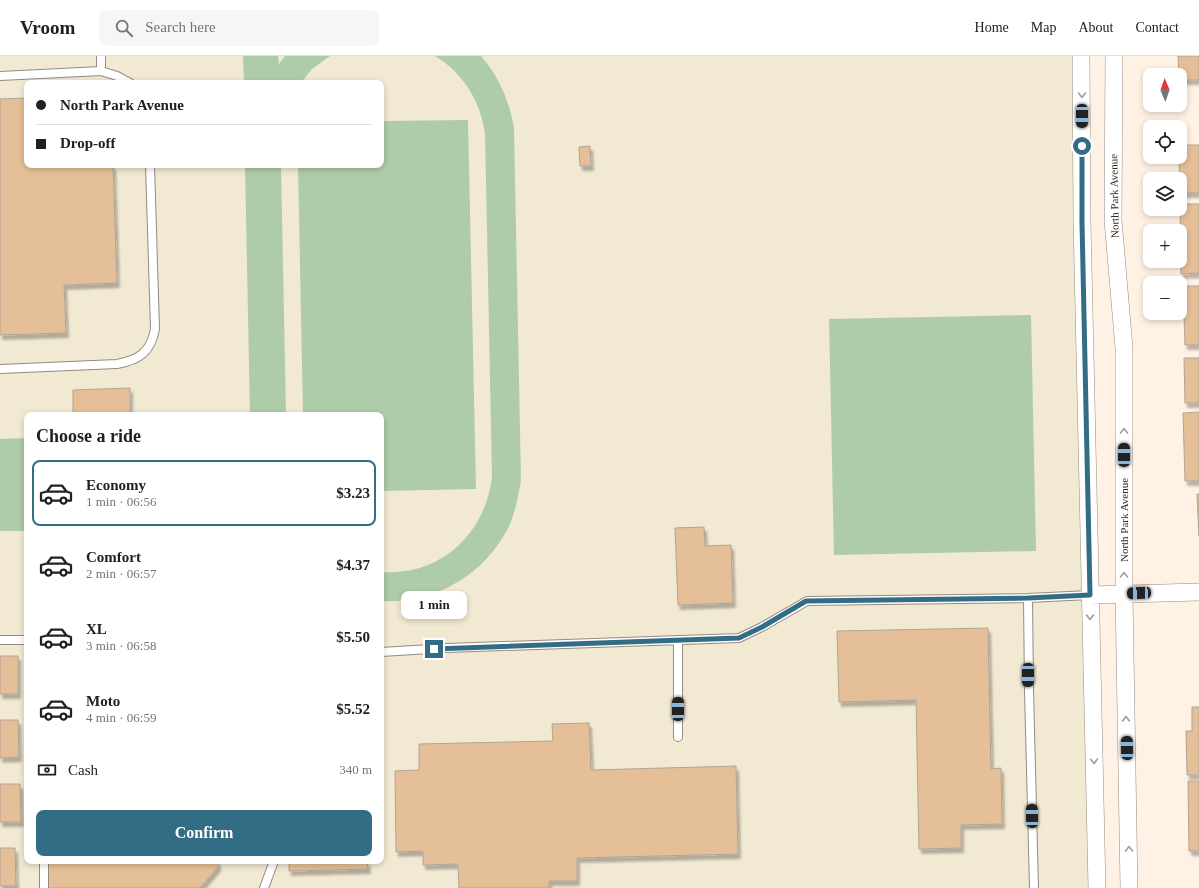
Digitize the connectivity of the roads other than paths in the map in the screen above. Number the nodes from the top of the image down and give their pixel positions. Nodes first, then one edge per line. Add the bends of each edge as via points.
1 (101, 56) edge
2 (1081, 56) edge
3 (1114, 56) edge
4 (101, 71) junction
5 (0, 76) edge
6 (124, 80) edge
7 (150, 168) edge
8 (0, 369) edge
9 (1199, 592) edge
10 (1124, 594) junction
11 (1090, 595) junction
12 (1028, 598) junction
13 (0, 640) edge
14 (24, 640) edge
15 (678, 640) junction
16 (384, 652) edge
17 (678, 736) dead end
18 (44, 864) edge
19 (273, 864) edge
20 (44, 888) edge
21 (264, 888) edge
22 (1034, 888) edge
23 (1097, 888) edge
24 (1129, 888) edge

1 - 4 lane
2 -> 11 street
10 -> 3 street, North Park Avenue via 1124,348 1113,220
4 - 5 lane
4 - 6 lane
7 - 8 lane via 155,329 153,340 147,350 134,360 118,364
9 - 10 street
10 - 11 street
24 -> 10 street, North Park Avenue
11 - 12 lane
11 -> 23 street
12 - 15 lane via 806,601 739,638
12 - 22 lane
13 - 14 lane
15 - 16 lane
15 - 17 lane
18 - 20 lane
19 - 21 lane

